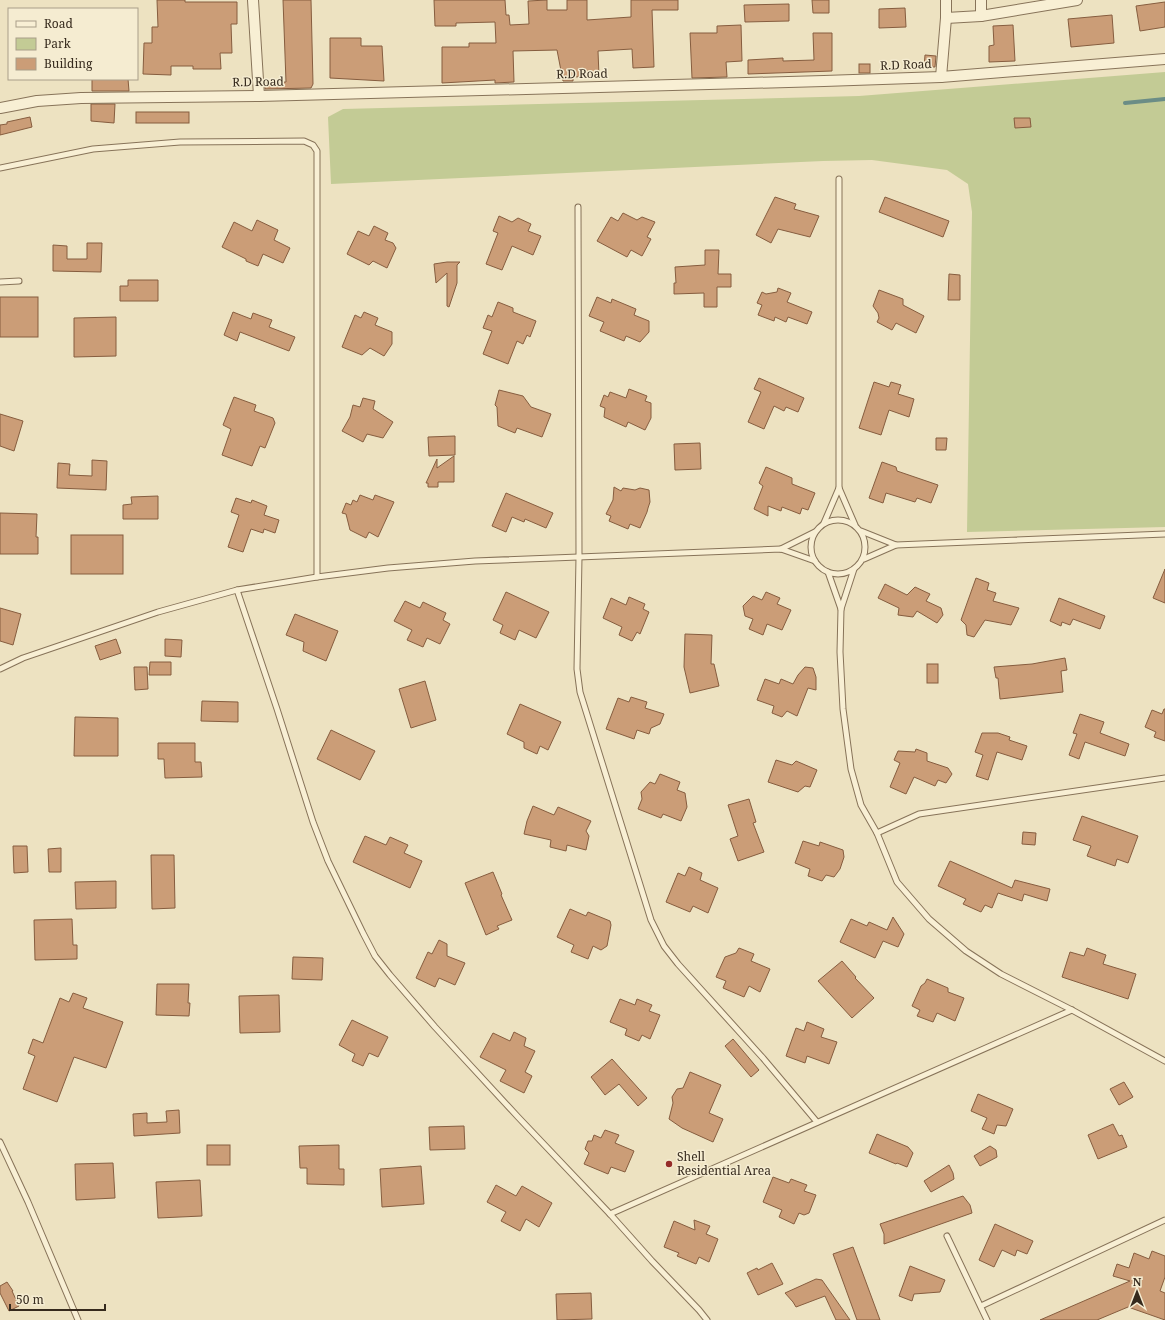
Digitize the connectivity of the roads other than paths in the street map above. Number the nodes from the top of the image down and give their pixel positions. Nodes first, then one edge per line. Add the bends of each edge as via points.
1 (253, 0) edge
2 (946, 0) edge
3 (981, 0) edge
4 (1077, 0) edge
5 (980, 16) junction
6 (946, 18) junction
7 (1165, 59) edge
8 (942, 76) junction
9 (259, 96) junction
10 (0, 108) edge
11 (0, 168) edge
12 (839, 179) dead end
13 (578, 207) dead end
14 (19, 281) dead end
15 (0, 282) edge
16 (840, 488) junction
17 (824, 523) junction
18 (855, 525) junction
19 (861, 531) junction
20 (814, 532) junction
21 (1165, 534) edge
22 (896, 545) junction
23 (780, 549) junction
24 (579, 557) junction
25 (864, 559) junction
26 (814, 561) junction
27 (854, 569) junction
28 (828, 572) junction
29 (317, 577) junction
30 (237, 590) junction
31 (841, 609) junction
32 (0, 669) edge
33 (1165, 778) edge
34 (878, 833) junction
35 (1072, 1010) junction
36 (1165, 1060) edge
37 (817, 1122) junction
38 (0, 1142) edge
39 (610, 1214) junction
40 (1165, 1220) edge
41 (947, 1236) dead end
42 (981, 1306) junction
43 (78, 1320) edge
44 (707, 1320) edge
45 (987, 1320) edge

1 - 9 street
2 - 6 street
3 - 5 street
4 - 5 street
5 - 6 street
6 - 8 street
7 - 8 street, R.D Road
8 - 9 street, R.D Road
9 - 10 street, R.D Road via 81,98 37,101
11 - 29 lane via 93,148 180,142 304,141 313,144 317,152
12 - 16 lane
13 - 24 lane
14 - 15 lane
16 - 17 lane
16 - 18 lane
17 - 18 lane via 841,520
17 - 20 lane
18 - 19 lane
19 - 22 lane
19 - 25 lane via 866,546
20 - 23 lane
20 - 26 lane via 811,544
21 - 22 lane
22 - 25 lane
23 - 24 lane
23 - 26 lane
24 - 29 lane via 475,561
24 - 37 lane via 577,669 580,692 651,920 664,946 678,964
25 - 27 lane
26 - 28 lane
27 - 28 lane via 846,573
27 - 31 lane
28 - 31 lane
29 - 30 lane
30 - 32 lane via 158,612 30,656
30 - 39 lane via 312,822 328,861 376,956 435,1027
31 - 34 lane via 843,709 851,769 861,805
33 - 34 lane via 919,814
34 - 35 lane via 897,882 929,919 966,951 1001,974
35 - 36 lane
35 - 37 lane
37 - 39 lane
38 - 43 lane
39 - 44 lane
40 - 42 lane
41 - 42 lane
42 - 45 lane

